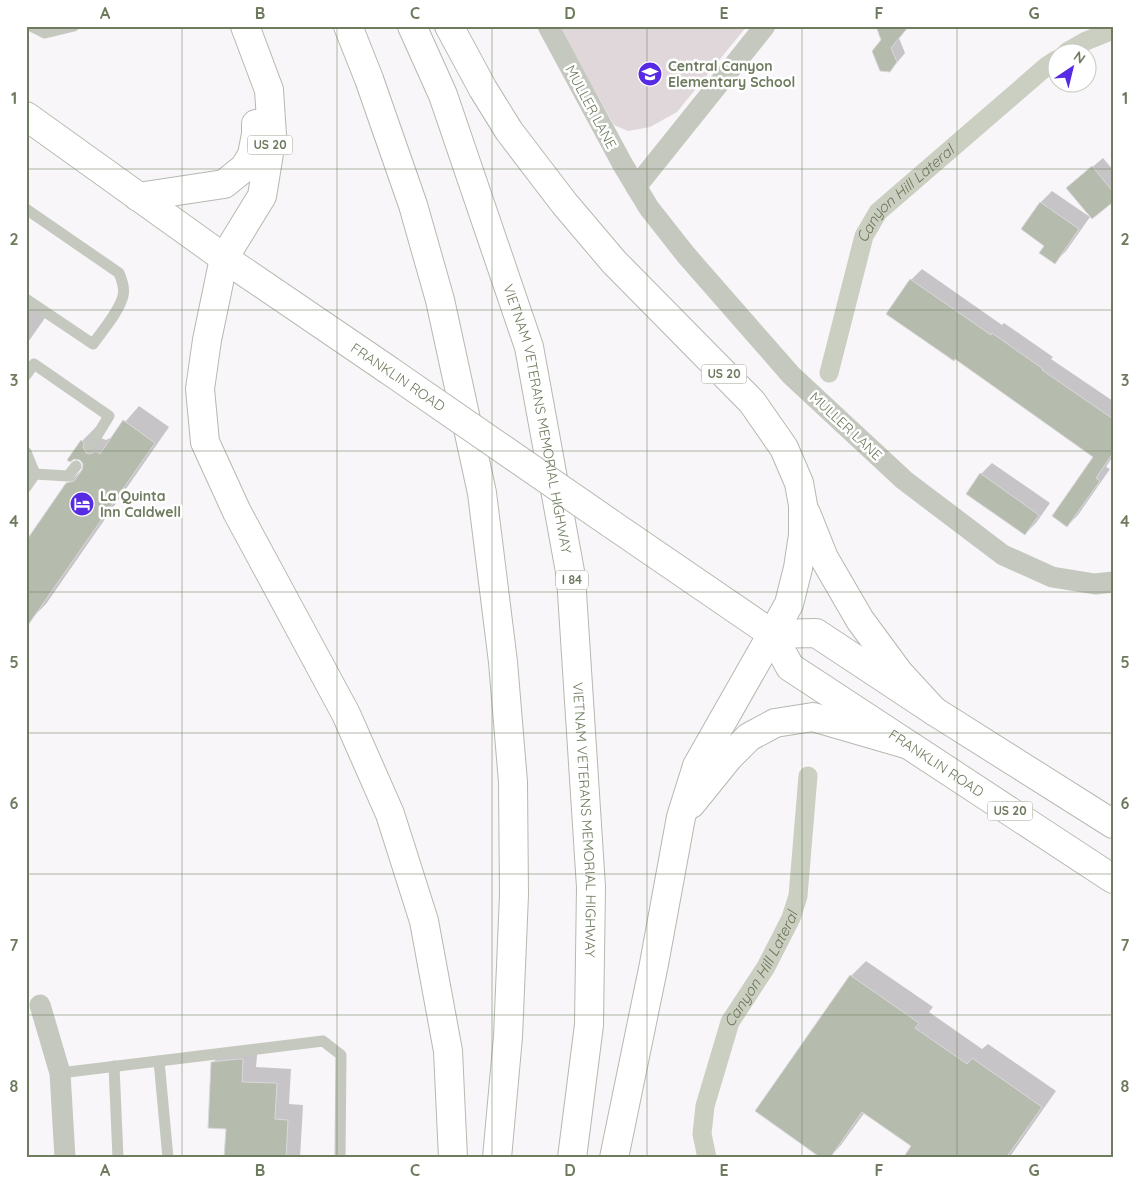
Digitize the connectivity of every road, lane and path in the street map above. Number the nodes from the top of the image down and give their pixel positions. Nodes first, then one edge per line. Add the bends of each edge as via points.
1 (32, 26) edge
2 (74, 26) edge
3 (243, 26) edge
4 (348, 26) edge
5 (412, 26) edge
6 (449, 26) edge
7 (548, 26) edge
8 (766, 26) edge
9 (26, 116) edge
10 (636, 187) junction
11 (138, 197) junction
12 (26, 209) edge
13 (224, 258) junction
14 (26, 299) edge
15 (26, 375) edge
16 (90, 447) dead end
17 (26, 452) edge
18 (76, 466) dead end
19 (35, 474) junction
20 (26, 487) edge
21 (803, 505) junction
22 (1113, 582) edge
23 (772, 634) junction
24 (934, 712) junction
25 (906, 744) junction
26 (681, 817) junction
27 (1113, 824) edge
28 (1113, 879) edge
29 (40, 1005) dead end
30 (159, 1061) junction
31 (114, 1066) junction
32 (60, 1073) junction
33 (65, 1158) edge
34 (118, 1158) edge
35 (168, 1158) edge
36 (340, 1158) edge
37 (452, 1158) edge
38 (497, 1158) edge
39 (572, 1158) edge
40 (614, 1158) edge

1 - 2 lane via 45,33
3 - 11 main road via 256,105 256,134 252,154 244,168 224,184
3 - 13 main road, US 20 via 269,90 272,135 262,196
4 - 38 main road via 416,214 440,300 482,493 503,662 513,782 513,914 508,1036
5 - 39 main road, VIETNAM VETERANS MEMORIAL HIGHWAY / I 84 via 443,94 529,347 572,577 591,887 589,1025
6 - 21 main road, US 20 via 509,131 564,204 614,262 752,402 784,448 799,483
7 - 10 street, MULLER LANE
8 - 10 street
9 - 11 main road, FRANKLIN ROAD
10 - 22 street, MULLER LANE via 686,255 791,375 904,480 1003,555 1052,577 1094,584
11 - 13 main road, FRANKLIN ROAD
12 - 14 lane via 119,273 124,295 93,344
13 - 23 main road, FRANKLIN ROAD / US 20, bridge
13 - 37 main road via 206,340 200,389 205,442 237,512 346,714 390,814 424,921 446,1042
15 - 16 lane via 34,364 109,416
17 - 19 lane
18 - 19 lane via 68,476
19 - 20 lane
21 - 23 main road, US 20 via 798,568 789,604
21 - 24 main road, US 20 via 824,558 860,620 898,673
23 - 24 main road, US 20 via 816,633
23 - 25 main road, FRANKLIN ROAD / US 20 via 790,667
23 - 26 main road via 697,766
24 - 27 main road, US 20
25 - 26 main road via 813,717 775,723 749,737
25 - 28 main road, FRANKLIN ROAD / US 20
26 - 40 main road
29 - 32 street
30 - 31 lane
30 - 35 lane
30 - 36 lane via 323,1041 341,1055
31 - 32 lane
31 - 34 lane
32 - 33 street

